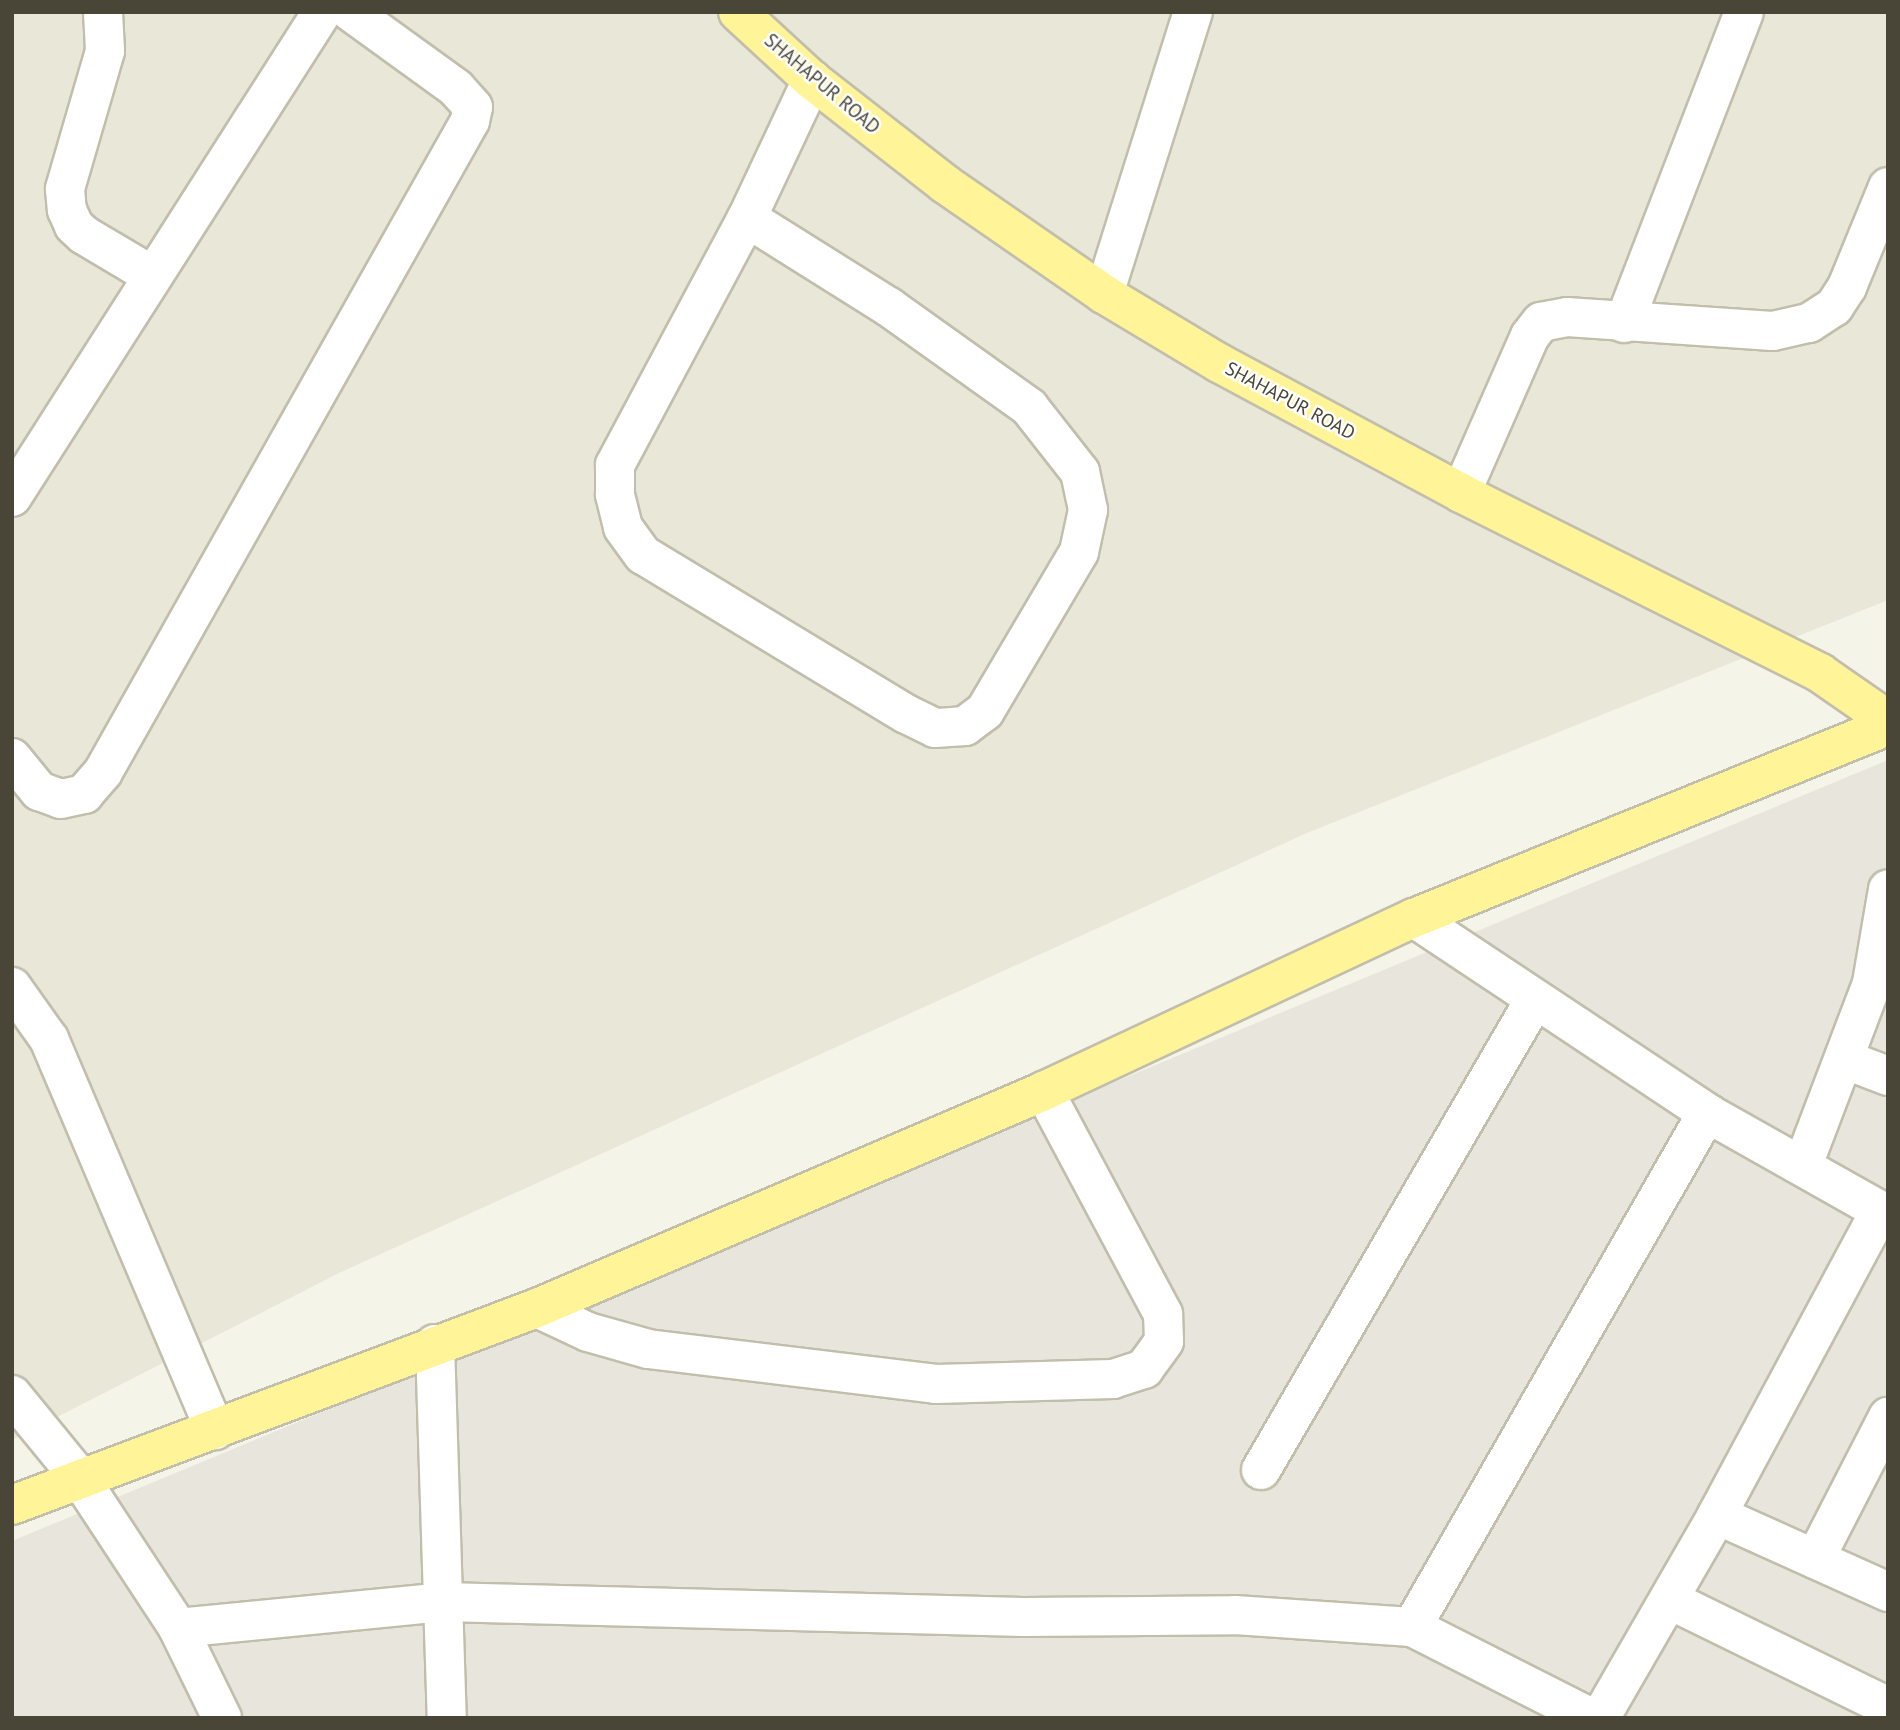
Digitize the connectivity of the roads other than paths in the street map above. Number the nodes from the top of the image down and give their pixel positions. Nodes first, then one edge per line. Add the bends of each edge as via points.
1 (103, 12) edge
2 (322, 12) edge
3 (738, 12) edge
4 (1193, 12) edge
5 (1744, 12) edge
6 (373, 19) edge
7 (813, 80) junction
8 (1888, 187) edge
9 (747, 218) junction
10 (153, 276) junction
11 (1104, 294) junction
12 (1625, 323) junction
13 (1461, 493) junction
14 (12, 497) edge
15 (1888, 720) edge
16 (1888, 726) edge
17 (12, 758) edge
18 (1888, 889) edge
19 (1414, 918) junction
20 (1880, 986) edge
21 (12, 987) edge
22 (1534, 1001) junction
23 (1846, 1060) junction
24 (1888, 1076) edge
25 (1044, 1091) junction
26 (1707, 1114) junction
27 (1803, 1165) junction
28 (1884, 1213) edge
29 (537, 1308) junction
30 (435, 1344) junction
31 (12, 1395) edge
32 (1888, 1417) edge
33 (215, 1430) junction
34 (1261, 1469) dead end
35 (79, 1477) junction
36 (12, 1505) edge
37 (1717, 1516) junction
38 (1815, 1559) junction
39 (1888, 1592) edge
40 (1670, 1600) junction
41 (443, 1602) junction
42 (1412, 1627) junction
43 (178, 1628) junction
44 (1888, 1707) edge
45 (222, 1718) edge
46 (447, 1718) edge
47 (1591, 1718) edge
48 (1600, 1718) edge

1 - 10 street via 106,51 65,189 67,210 84,235
2 - 10 street
3 - 7 main road, SHAHAPUR ROAD
4 - 11 street
5 - 12 street
6 - 17 street via 466,96 473,107 470,121 103,772 85,793 61,799 39,791
7 - 9 street
7 - 11 main road, SHAHAPUR ROAD via 945,184
8 - 12 street via 1847,287 1834,307 1809,323 1773,331
9 - 9 street via 889,307 1029,407 1080,472 1088,510 1079,552 985,711 965,726 935,728 906,714 643,555 623,527 615,494 615,465
10 - 14 street
11 - 13 main road, SHAHAPUR ROAD via 1219,363
12 - 13 street via 1567,317 1541,322 1530,337
13 - 15 main road, SHAHAPUR ROAD via 1820,673
16 - 19 main road
18 - 20 street
19 - 22 street
19 - 25 main road
20 - 23 street
21 - 33 street via 49,1039
22 - 26 street
22 - 34 street
23 - 24 street
23 - 27 street
25 - 29 main road
25 - 29 street via 1163,1314 1164,1341 1144,1368 1113,1379 936,1384 648,1349 588,1332
26 - 27 street
26 - 42 street
27 - 28 street
28 - 37 street
29 - 30 main road
30 - 33 main road
30 - 41 street
31 - 35 street
32 - 38 street
33 - 35 main road
35 - 36 main road
35 - 43 street
37 - 38 street
37 - 40 street
38 - 39 street
40 - 44 street
40 - 48 street
41 - 42 street via 1023,1617 1235,1615
41 - 43 street
41 - 46 street
42 - 47 street
43 - 45 street

